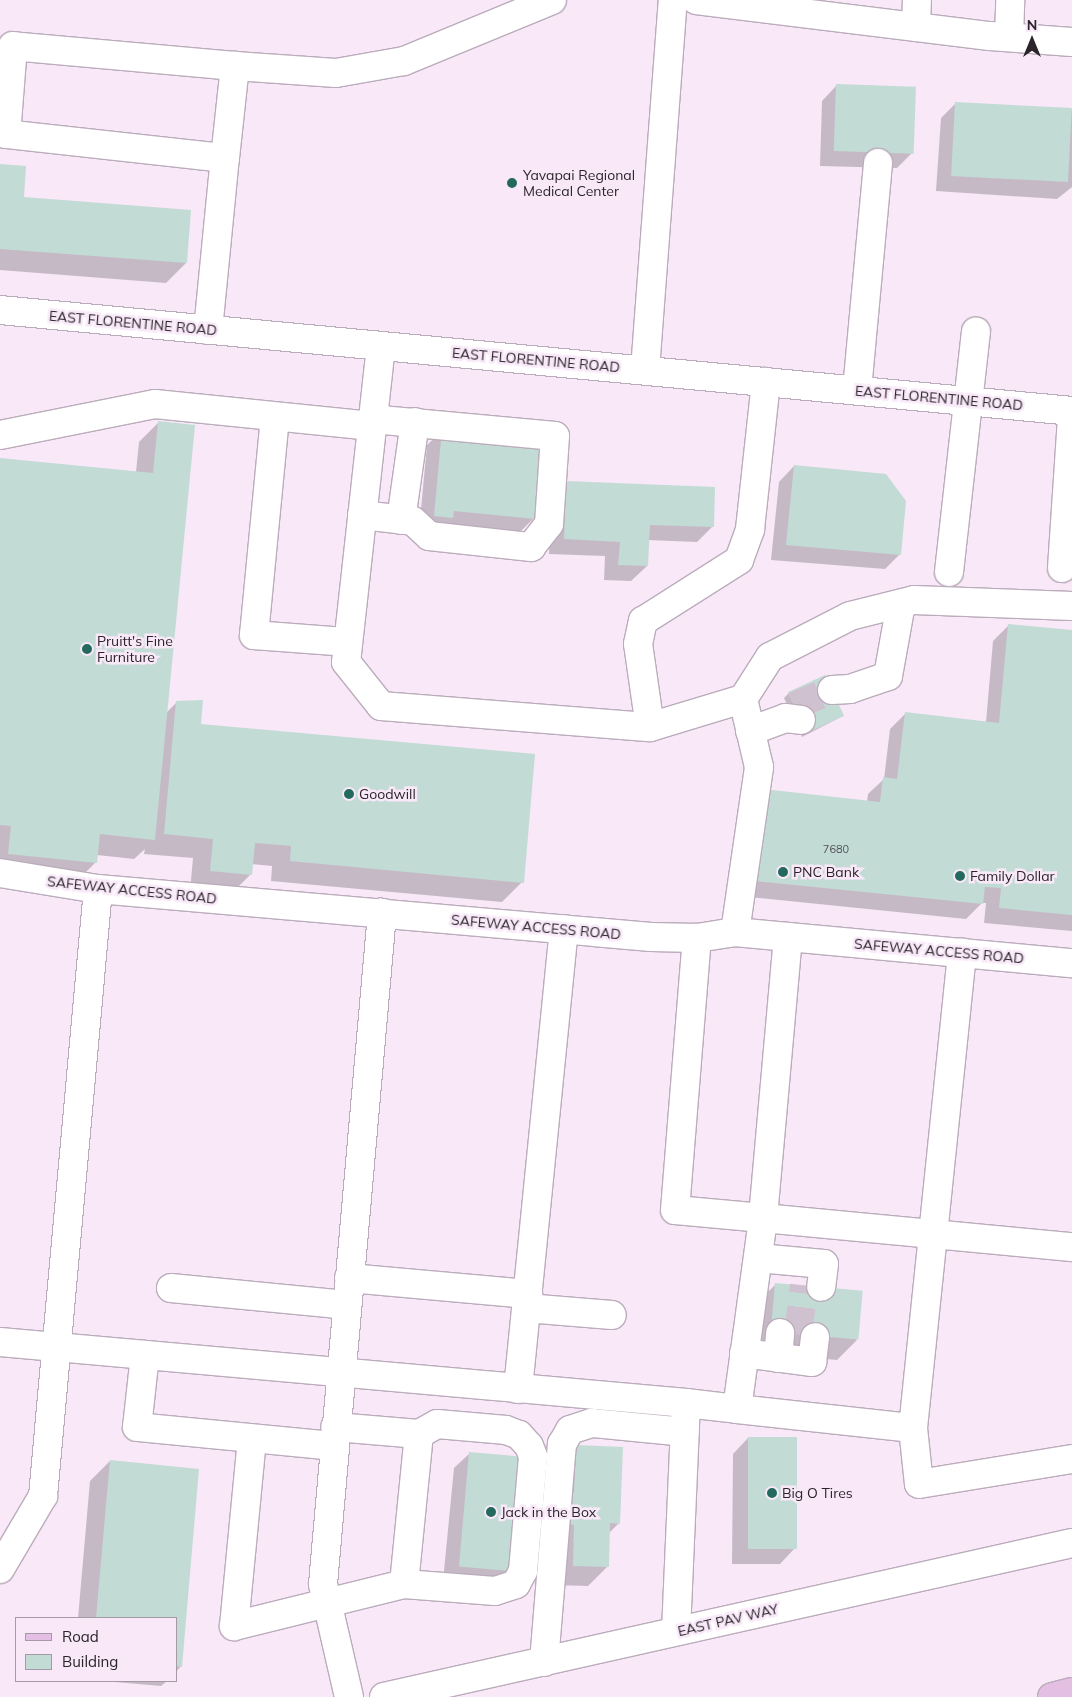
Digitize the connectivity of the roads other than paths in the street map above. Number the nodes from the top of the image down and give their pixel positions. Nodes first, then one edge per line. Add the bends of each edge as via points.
1 (552, 0) edge
2 (673, 0) edge
3 (696, 0) edge
4 (917, 0) edge
5 (1010, 0) edge
6 (803, 6) edge
7 (916, 27) junction
8 (1009, 37) junction
9 (1072, 42) edge
10 (235, 66) junction
11 (225, 158) junction
12 (878, 163) dead end
13 (0, 310) edge
14 (208, 330) junction
15 (976, 332) dead end
16 (382, 346) junction
17 (645, 370) junction
18 (766, 382) junction
19 (857, 390) junction
20 (967, 400) junction
21 (1072, 411) edge
22 (274, 417) junction
23 (1072, 419) edge
24 (373, 422) junction
25 (415, 422) junction
26 (0, 435) edge
27 (362, 515) junction
28 (401, 520) junction
29 (1062, 568) dead end
30 (949, 572) dead end
31 (901, 604) junction
32 (1072, 606) edge
33 (348, 642) junction
34 (840, 694) tunnel mouth
35 (743, 699) junction
36 (793, 715) tunnel mouth
37 (650, 728) junction
38 (750, 731) junction
39 (0, 872) edge
40 (98, 888) junction
41 (382, 914) junction
42 (564, 929) junction
43 (735, 932) junction
44 (788, 937) junction
45 (697, 938) junction
46 (962, 953) junction
47 (1072, 963) edge
48 (763, 1218) junction
49 (934, 1234) junction
50 (1072, 1247) edge
51 (758, 1258) junction
52 (805, 1274) dead end
53 (349, 1278) junction
54 (171, 1288) dead end
55 (527, 1301) junction
56 (346, 1305) junction
57 (612, 1315) dead end
58 (0, 1342) edge
59 (57, 1347) junction
60 (796, 1348) dead end
61 (744, 1353) junction
62 (144, 1355) junction
63 (340, 1374) junction
64 (518, 1389) junction
65 (686, 1403) junction
66 (737, 1409) junction
67 (913, 1428) junction
68 (685, 1432) junction
69 (420, 1434) junction
70 (335, 1437) junction
71 (252, 1439) junction
72 (1072, 1458) edge
73 (1072, 1543) edge
74 (0, 1569) edge
75 (404, 1584) junction
76 (327, 1603) junction
77 (676, 1631) junction
78 (544, 1662) junction
79 (1072, 1692) edge
80 (349, 1697) edge
81 (384, 1697) edge
82 (1052, 1697) edge

1 - 10 street via 404,61 336,74
2 - 17 street
3 - 6 street
4 - 7 street
5 - 8 street
6 - 7 street
7 - 8 street
8 - 9 street
10 - 11 street
10 - 11 street via 13,46 6,134
11 - 14 street
12 - 19 street
13 - 14 street, EAST FLORENTINE ROAD
14 - 16 street, EAST FLORENTINE ROAD
15 - 20 street
16 - 17 street, EAST FLORENTINE ROAD
16 - 24 street
17 - 18 street, EAST FLORENTINE ROAD
18 - 19 street, EAST FLORENTINE ROAD
18 - 37 street via 750,529 739,560 643,621 638,644
19 - 20 street, EAST FLORENTINE ROAD
20 - 21 street, EAST FLORENTINE ROAD
20 - 30 street
22 - 24 street
22 - 26 street via 156,404
22 - 33 street via 254,635
23 - 29 street
24 - 25 street
24 - 27 street
25 - 28 street
25 - 28 street via 556,436 549,524 531,547 429,536 413,520
27 - 28 street
27 - 33 street
31 - 32 street via 914,600
31 - 34 street via 888,676
31 - 35 street via 850,616 770,657
33 - 37 street via 346,662 381,706
35 - 37 street
35 - 38 street
36 - 38 street
38 - 43 street via 759,767
39 - 40 street, SAFEWAY ACCESS ROAD
40 - 41 street, SAFEWAY ACCESS ROAD
40 - 59 street
41 - 42 street, SAFEWAY ACCESS ROAD
41 - 53 street
42 - 45 street, SAFEWAY ACCESS ROAD
42 - 55 street
43 - 44 street, SAFEWAY ACCESS ROAD
43 - 45 street, SAFEWAY ACCESS ROAD
44 - 46 street, SAFEWAY ACCESS ROAD
44 - 48 street
45 - 48 street via 675,1210
46 - 47 street, SAFEWAY ACCESS ROAD
46 - 49 street
48 - 49 street
48 - 51 street
49 - 50 street
49 - 67 street
51 - 52 street
51 - 61 street
53 - 55 street
53 - 56 street
54 - 56 street
55 - 57 street
55 - 64 street
56 - 63 street
58 - 59 street
59 - 62 street
59 - 74 street via 43,1496
60 - 61 street
61 - 66 street
62 - 63 street
62 - 71 street via 137,1427
63 - 64 street
63 - 70 street
64 - 65 street
65 - 66 street
65 - 68 street
66 - 67 street
67 - 72 street via 919,1484
68 - 77 street
68 - 78 street via 592,1423 570,1430 562,1444
69 - 70 street
69 - 75 street
69 - 75 street via 437,1424 506,1430 519,1435 529,1446 533,1456 523,1571 516,1584 495,1591
70 - 71 street
70 - 76 street via 323,1584
71 - 76 street via 234,1626
73 - 77 street, EAST PAV WAY
75 - 76 street
76 - 80 street
77 - 78 street, EAST PAV WAY
78 - 81 street, EAST PAV WAY
79 - 82 main road

